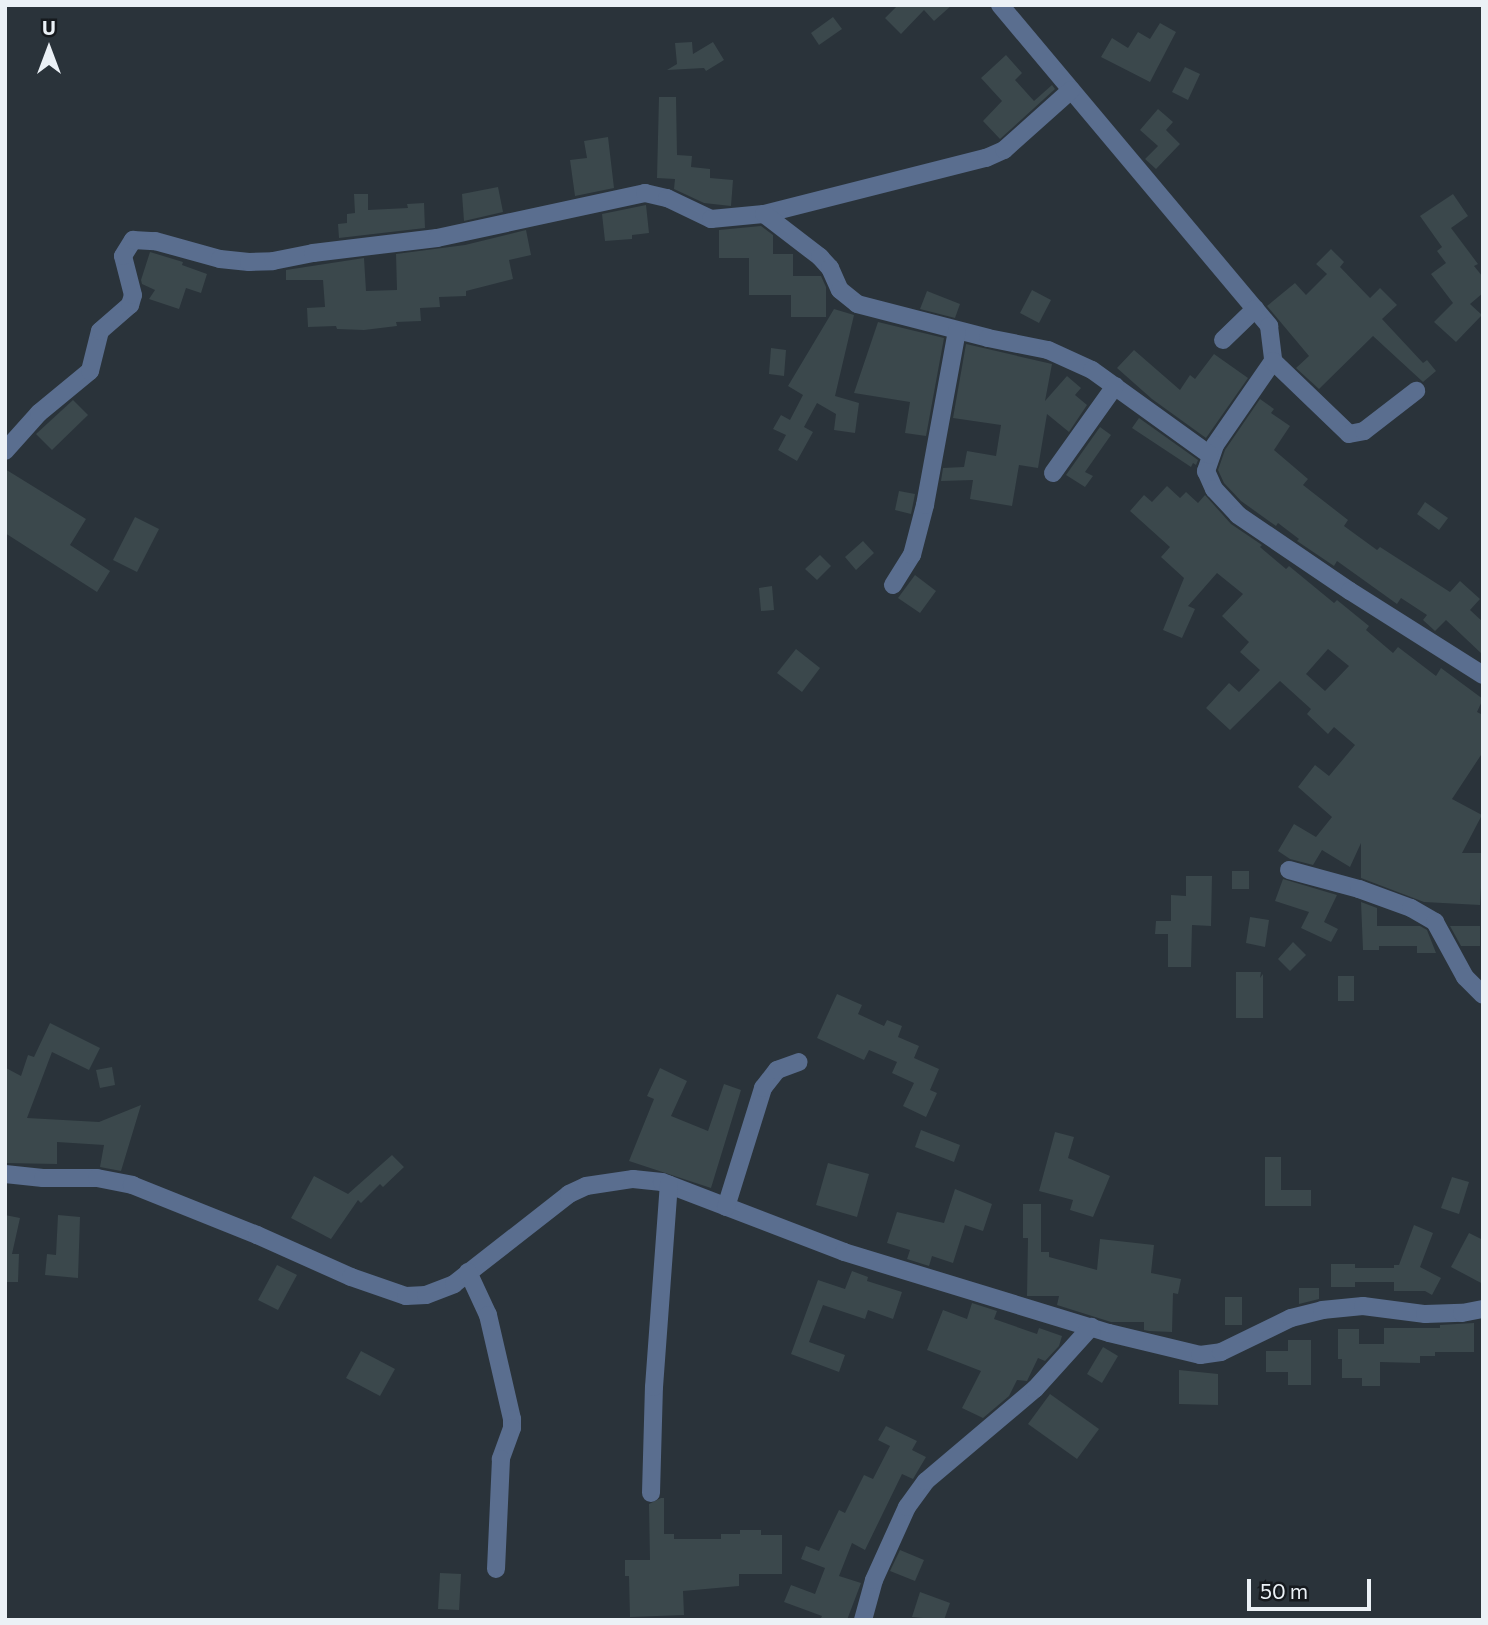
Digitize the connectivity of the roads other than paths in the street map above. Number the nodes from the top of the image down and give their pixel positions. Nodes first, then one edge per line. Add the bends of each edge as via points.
1 (1000, 5) edge
2 (1071, 90) junction
3 (764, 214) junction
4 (1250, 314) junction
5 (957, 331) junction
6 (1223, 340) dead end
7 (1273, 361) junction
8 (1115, 386) junction
9 (1416, 391) dead end
10 (5, 451) edge
11 (1210, 455) junction
12 (1054, 473) dead end
13 (893, 585) dead end
14 (1483, 675) edge
15 (1289, 870) dead end
16 (1483, 995) edge
17 (799, 1062) dead end
18 (5, 1174) edge
19 (669, 1185) junction
20 (726, 1208) junction
21 (468, 1272) junction
22 (1483, 1309) edge
23 (1091, 1327) junction
24 (651, 1493) dead end
25 (496, 1569) dead end
26 (863, 1620) edge

1 - 2 street
2 - 3 street via 1004,150 986,158
2 - 4 street
3 - 5 street via 820,257 846,298
3 - 10 street via 711,219 645,193 437,238 249,262 133,240 123,256 133,295 130,305 100,331 90,371 39,413
4 - 6 street
4 - 7 street via 1269,326
5 - 8 street via 1048,349
5 - 13 street via 925,505 912,555
7 - 9 street via 1349,434 1364,431
7 - 11 street
8 - 11 street
8 - 12 street
11 - 14 street via 1208,480 1238,515
15 - 16 street via 1359,889 1435,922 1465,977
17 - 20 street via 777,1070 763,1088
18 - 21 street via 97,1178 132,1185 406,1296 426,1295 454,1284
19 - 20 street
19 - 21 street via 633,1179 586,1186 569,1194
19 - 24 street
20 - 23 street via 845,1252
21 - 25 street via 488,1315 512,1419 501,1459
22 - 23 street via 1425,1314 1363,1306 1322,1310 1291,1318 1210,1355
23 - 26 street via 1035,1388 926,1481 901,1519 874,1580

